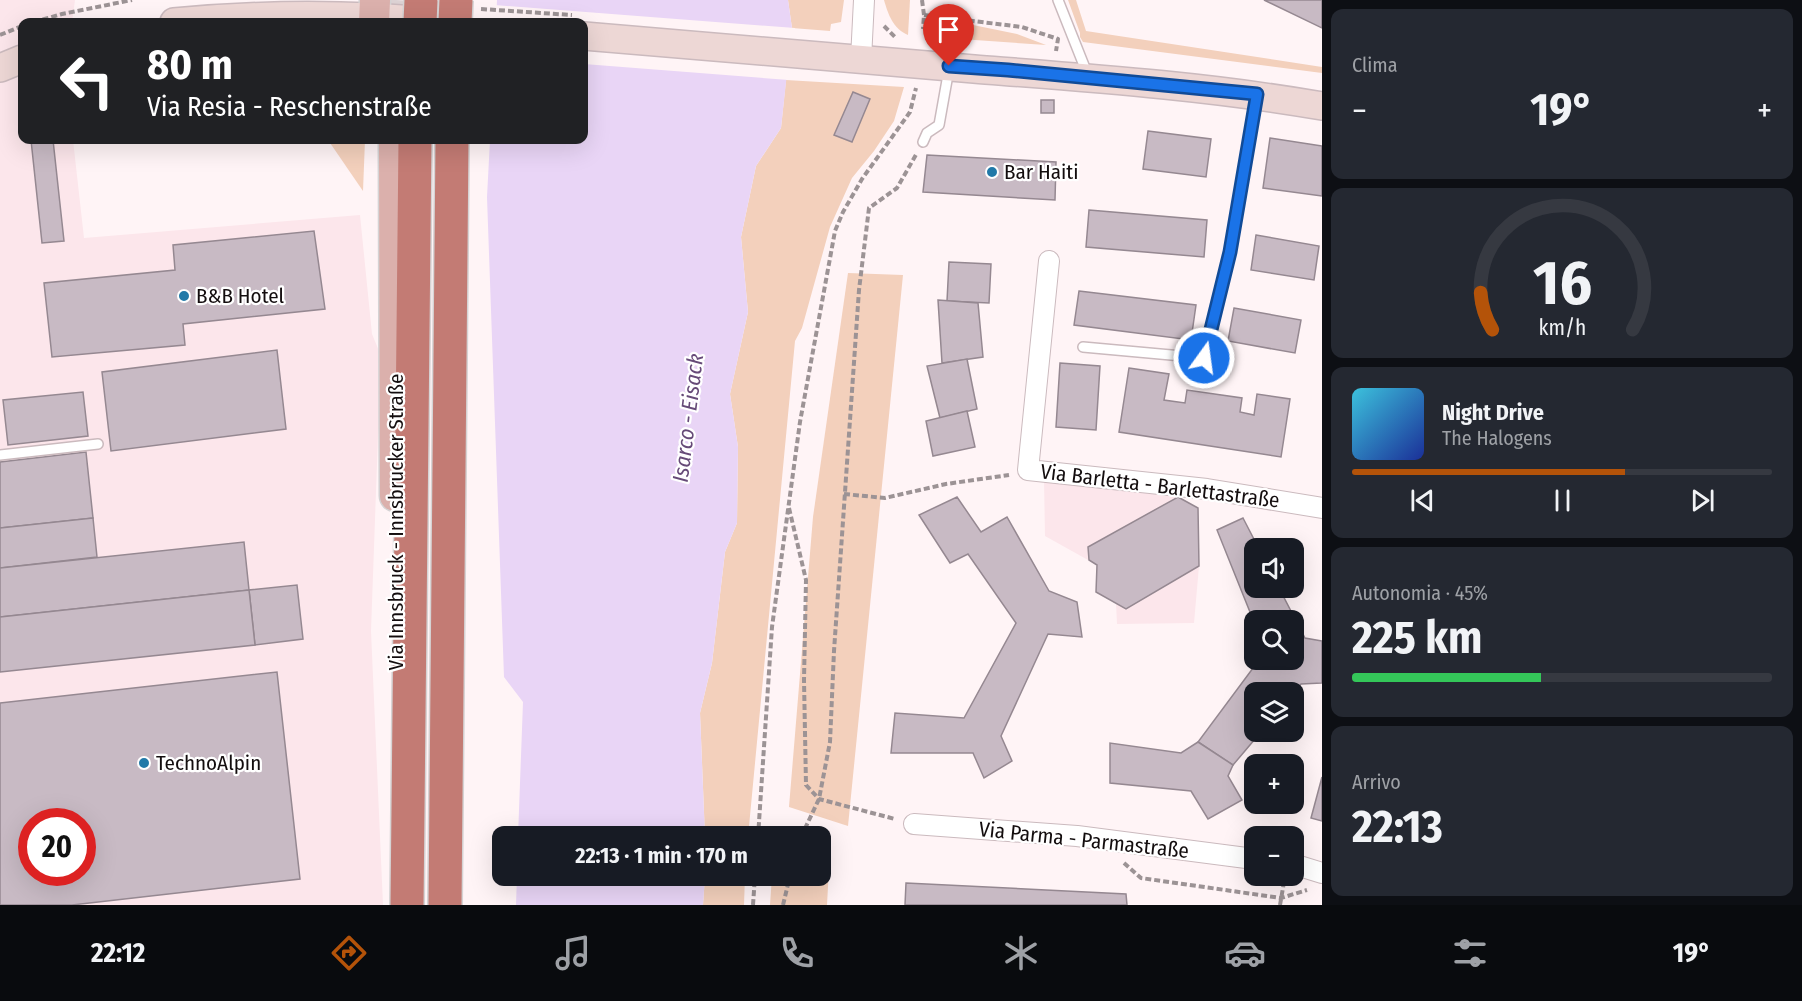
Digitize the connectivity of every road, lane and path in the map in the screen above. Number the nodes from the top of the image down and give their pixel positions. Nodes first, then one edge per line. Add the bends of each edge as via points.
1 (132, 0) edge
2 (421, 0) edge
3 (456, 0) edge
4 (864, 0) edge
5 (922, 0) edge
6 (1058, 0) edge
7 (375, 13) edge
8 (924, 15) junction
9 (48, 18) edge
10 (242, 18) edge
11 (408, 18) edge
12 (420, 18) edge
13 (455, 18) edge
14 (18, 28) edge
15 (923, 29) dead end
16 (0, 35) edge
17 (588, 36) edge
18 (1056, 51) dead end
19 (861, 59) junction
20 (18, 61) edge
21 (949, 66) junction
22 (0, 68) edge
23 (1089, 78) junction
24 (916, 87) dead end
25 (1257, 94) junction
26 (1322, 106) edge
27 (923, 142) joint
28 (375, 144) edge
29 (394, 144) edge
30 (415, 144) edge
31 (452, 144) edge
32 (1049, 261) dead end
33 (394, 333) junction
34 (1083, 347) dead end
35 (98, 444) dead end
36 (0, 455) edge
37 (1028, 470) junction
38 (844, 494) junction
39 (789, 508) junction
40 (1322, 508) edge
41 (819, 799) junction
42 (914, 824) joint
43 (759, 826) edge
44 (806, 826) edge
45 (1244, 858) edge
46 (1114, 862) dead end
47 (1304, 872) edge
48 (1317, 881) edge
49 (754, 886) edge
50 (788, 886) edge
51 (1283, 886) edge
52 (1281, 898) junction
53 (396, 905) edge
54 (407, 905) edge
55 (445, 905) edge
56 (753, 905) edge
57 (783, 905) edge
58 (1280, 905) edge

1 - 9 path
2 - 12 highway, bridge
3 - 13 highway, bridge
4 - 19 street
5 - 8 path
6 - 23 lane
7 - 10 main road
7 - 11 main road
8 - 15 path
8 - 18 path via 1022,27 1058,39
14 - 16 path
17 - 19 main road
19 - 21 main road
20 - 22 main road
21 - 23 main road
21 - 27 lane via 939,125 927,133
23 - 25 main road
24 - 39 path via 910,112 862,179 835,231 800,422
25 - 26 main road
25 - 34 lane via 1230,252 1204,358
27 - 38 path via 897,188 869,208
28 - 33 main road via 381,311
29 - 33 main road, Via Innsbruck - Innsbrucker Straße
30 - 54 highway
31 - 55 highway
32 - 37 street, Via Barletta - Barlettastraße
33 - 53 main road, Via Innsbruck - Innsbrucker Straße
35 - 36 lane
37 - 38 path via 885,498
37 - 40 street, Via Barletta - Barlettastraße via 1207,489
38 - 41 path via 830,742
39 - 41 path via 806,580 806,785
39 - 43 path via 772,627
41 - 42 path
41 - 44 path
42 - 45 street, Via Parma - Parmastraße via 1077,836
46 - 52 path via 1125,863 1141,878
47 - 48 street
48 - 52 path
49 - 56 path
50 - 57 path
51 - 52 path
52 - 58 path

